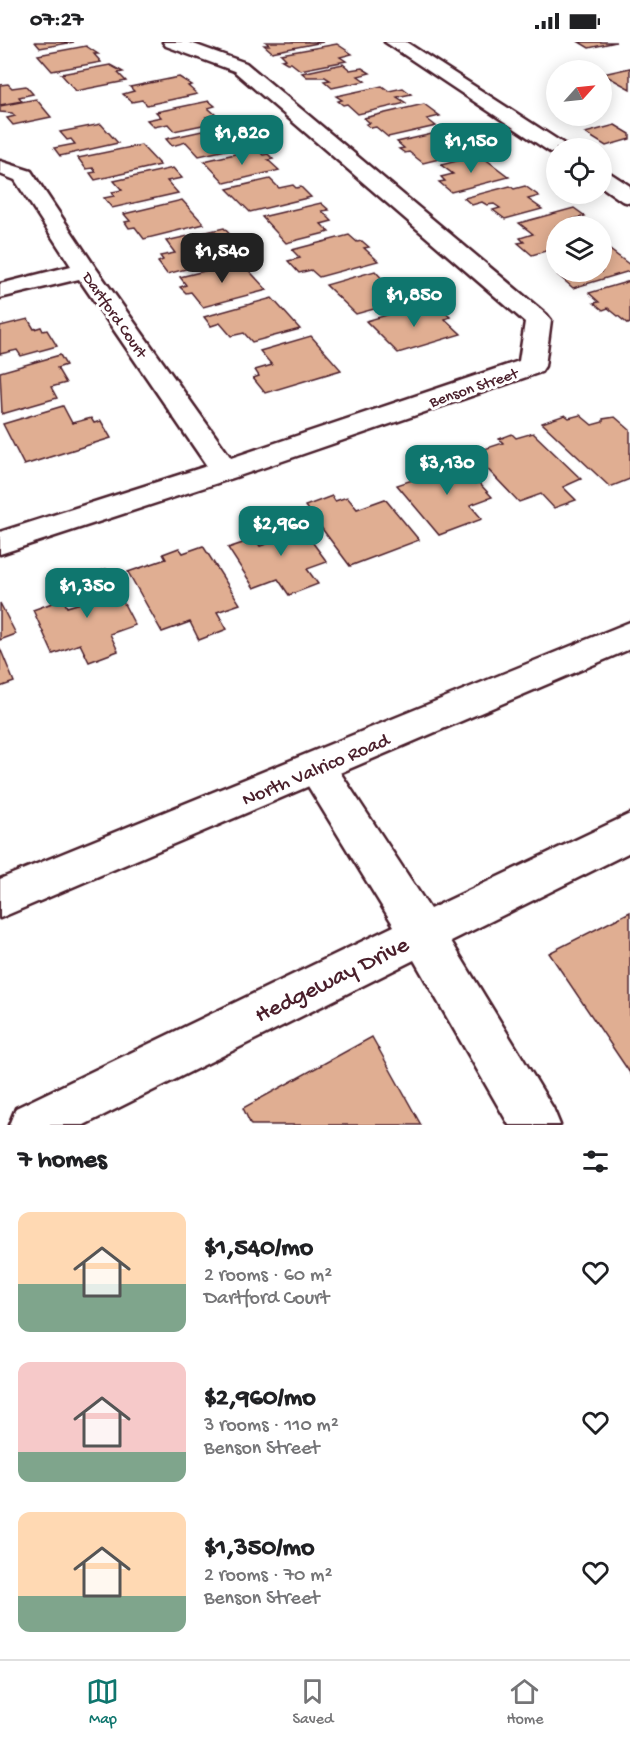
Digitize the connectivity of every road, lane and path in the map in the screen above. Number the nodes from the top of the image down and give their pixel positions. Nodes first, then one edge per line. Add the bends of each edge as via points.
1 (172, 42) edge
2 (394, 42) edge
3 (546, 141) edge
4 (0, 167) edge
5 (612, 184) edge
6 (630, 196) edge
7 (85, 270) junction
8 (0, 291) edge
9 (225, 470) junction
10 (0, 543) edge
11 (630, 635) edge
12 (316, 768) junction
13 (630, 832) edge
14 (0, 899) edge
15 (422, 933) junction
16 (33, 1125) edge
17 (536, 1125) edge

1 - 9 street, Benson Street via 240,68 538,320 532,366
2 - 3 street
4 - 7 street, Dartford Court via 23,176
5 - 6 street
7 - 8 street
7 - 9 street, Dartford Court
9 - 10 street, Benson Street
11 - 12 street, North Valrico Road
12 - 14 street, North Valrico Road
12 - 15 street
13 - 15 street, Hedgeway Drive
15 - 16 street, Hedgeway Drive
15 - 17 street

